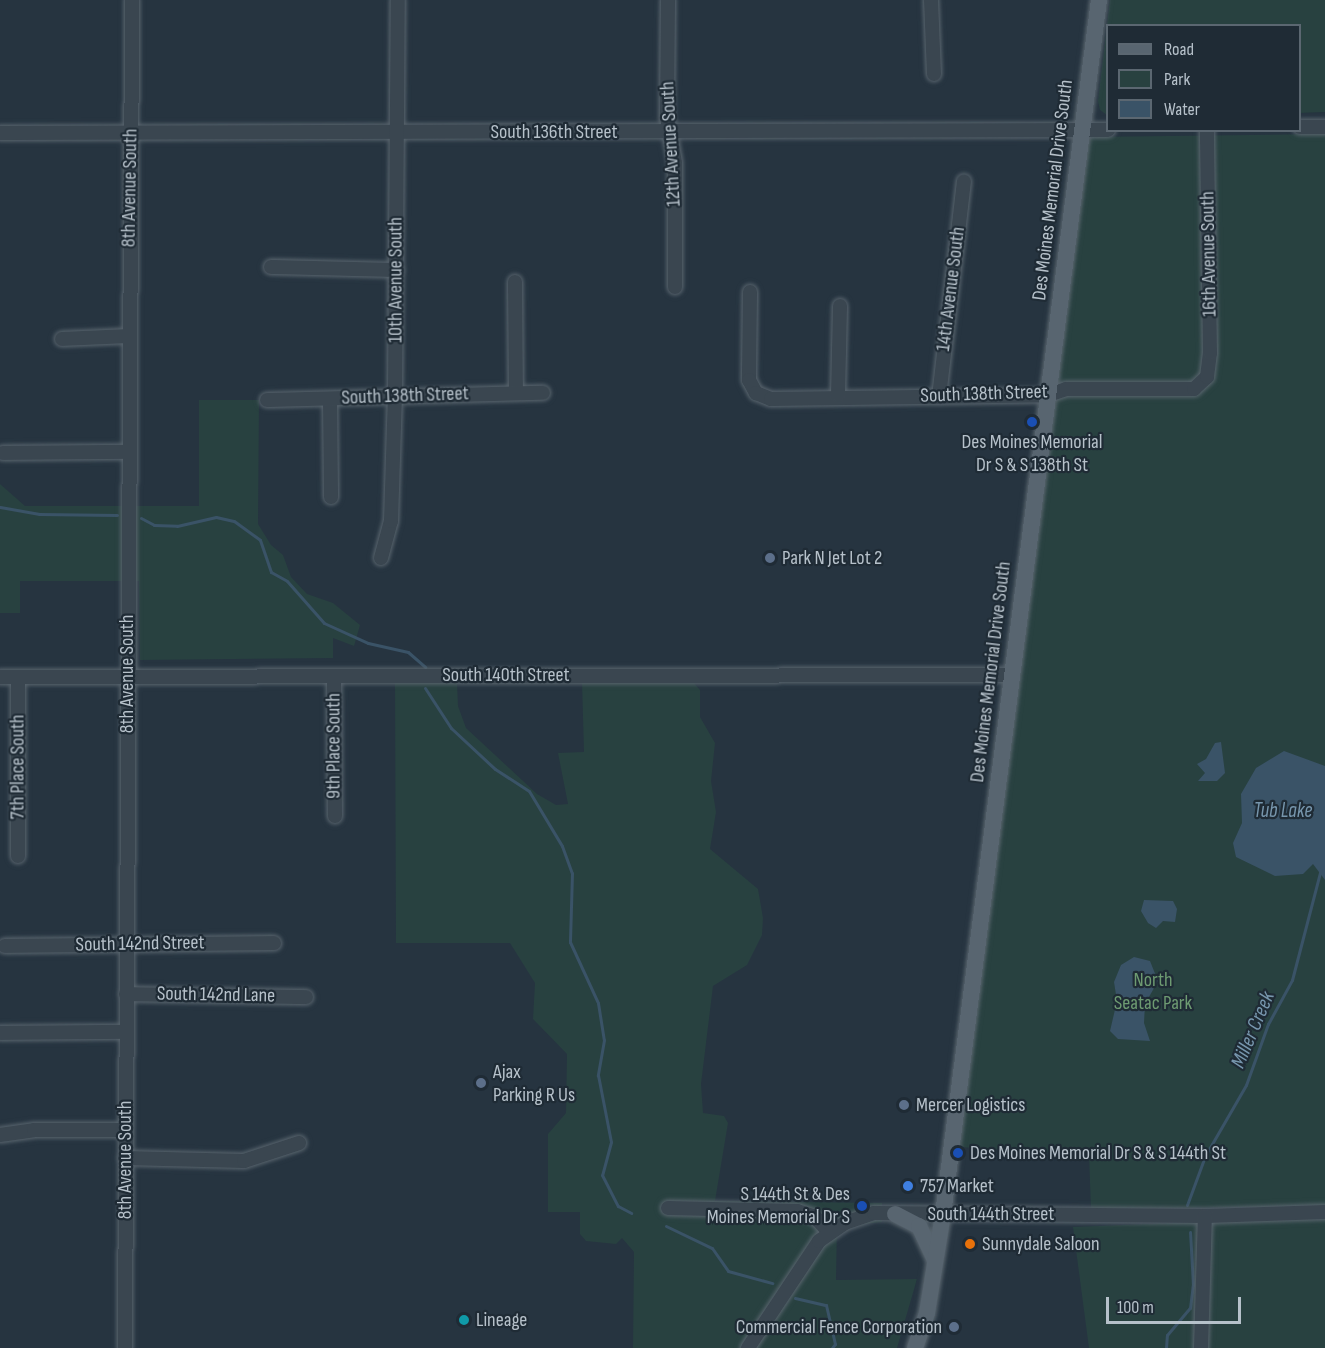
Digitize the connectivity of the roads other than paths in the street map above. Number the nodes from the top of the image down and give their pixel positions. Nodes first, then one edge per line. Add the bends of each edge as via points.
1 (132, 0) edge
2 (398, 0) edge
3 (668, 0) edge
4 (931, 0) edge
5 (1099, 0) edge
6 (934, 74) dead end
7 (1301, 127) edge
8 (1325, 127) edge
9 (1106, 130) edge
10 (1082, 131) junction
11 (397, 132) junction
12 (669, 132) junction
13 (1207, 132) edge
14 (0, 133) edge
15 (130, 134) junction
16 (963, 181) dead end
17 (271, 267) dead end
18 (397, 270) junction
19 (515, 282) dead end
20 (675, 287) dead end
21 (750, 292) dead end
22 (840, 306) dead end
23 (128, 336) junction
24 (62, 339) dead end
25 (1207, 377) joint
26 (516, 393) junction
27 (543, 393) dead end
28 (395, 395) junction
29 (838, 395) junction
30 (1048, 396) junction
31 (939, 397) junction
32 (330, 399) junction
33 (267, 400) dead end
34 (128, 452) junction
35 (3, 453) dead end
36 (331, 497) dead end
37 (381, 558) dead end
38 (334, 675) junction
39 (1011, 675) junction
40 (0, 677) edge
41 (18, 677) junction
42 (127, 677) junction
43 (335, 816) dead end
44 (18, 856) dead end
45 (274, 943) dead end
46 (126, 944) junction
47 (5, 946) dead end
48 (126, 994) junction
49 (306, 997) dead end
50 (125, 1032) junction
51 (0, 1033) edge
52 (125, 1130) junction
53 (0, 1135) edge
54 (299, 1143) dead end
55 (125, 1158) junction
56 (668, 1208) dead end
57 (1325, 1212) edge
58 (895, 1214) junction
59 (943, 1214) junction
60 (1205, 1216) junction
61 (829, 1232) junction
62 (935, 1262) junction
63 (125, 1348) edge
64 (748, 1348) edge
65 (915, 1348) edge
66 (1201, 1348) edge

1 - 15 street, 8th Avenue South
2 - 11 street, 10th Avenue South
3 - 12 street, 12th Avenue South
4 - 6 street
5 - 10 main road, Des Moines Memorial Drive South
7 - 8 street
9 - 10 street, South 136th Street
10 - 12 street, South 136th Street
10 - 30 main road, Des Moines Memorial Drive South
11 - 12 street, South 136th Street
11 - 15 street, South 136th Street
11 - 18 street, 10th Avenue South
12 - 20 street, 12th Avenue South via 675,163
13 - 25 street, 16th Avenue South
14 - 15 street, South 136th Street
15 - 23 street, 8th Avenue South
16 - 31 street, 14th Avenue South
17 - 18 street
18 - 28 street, 10th Avenue South
19 - 26 street
21 - 29 street, South 138th Street via 749,380 756,393 782,399
22 - 29 street
23 - 24 street
23 - 34 street, 8th Avenue South
25 - 30 street, South 138th Street via 1186,391 1066,389
26 - 27 street, South 138th Street
26 - 28 street, South 138th Street
28 - 32 street, South 138th Street
28 - 37 street, 10th Avenue South via 391,521
29 - 31 street, South 138th Street
30 - 31 street, South 138th Street
30 - 39 main road, Des Moines Memorial Drive South
32 - 33 street, South 138th Street
32 - 36 street
34 - 35 street
34 - 42 street, 8th Avenue South
38 - 39 street, South 140th Street
38 - 42 street, South 140th Street
38 - 43 street, 9th Place South
39 - 59 main road, Des Moines Memorial Drive South
40 - 41 street, South 140th Street
41 - 42 street, South 140th Street
41 - 44 street, 7th Place South
42 - 46 street, 8th Avenue South
45 - 46 street, South 142nd Street
46 - 47 street, South 142nd Street
46 - 48 street, 8th Avenue South
48 - 49 street, South 142nd Lane
48 - 50 street, 8th Avenue South
50 - 51 street
50 - 52 street, 8th Avenue South
52 - 53 street via 34,1130
52 - 55 street, 8th Avenue South
54 - 55 street via 244,1161
55 - 63 street, 8th Avenue South
56 - 61 street via 797,1211 815,1217
57 - 60 street, South 144th Street
58 - 59 street, South 144th Street
58 - 61 street, South 144th Street via 858,1217
58 - 62 main road via 919,1226
59 - 60 street, South 144th Street
59 - 62 main road, Des Moines Memorial Drive South
60 - 66 street
61 - 64 street, South 144th Street via 804,1259
62 - 65 main road, Des Moines Memorial Drive South via 927,1313

